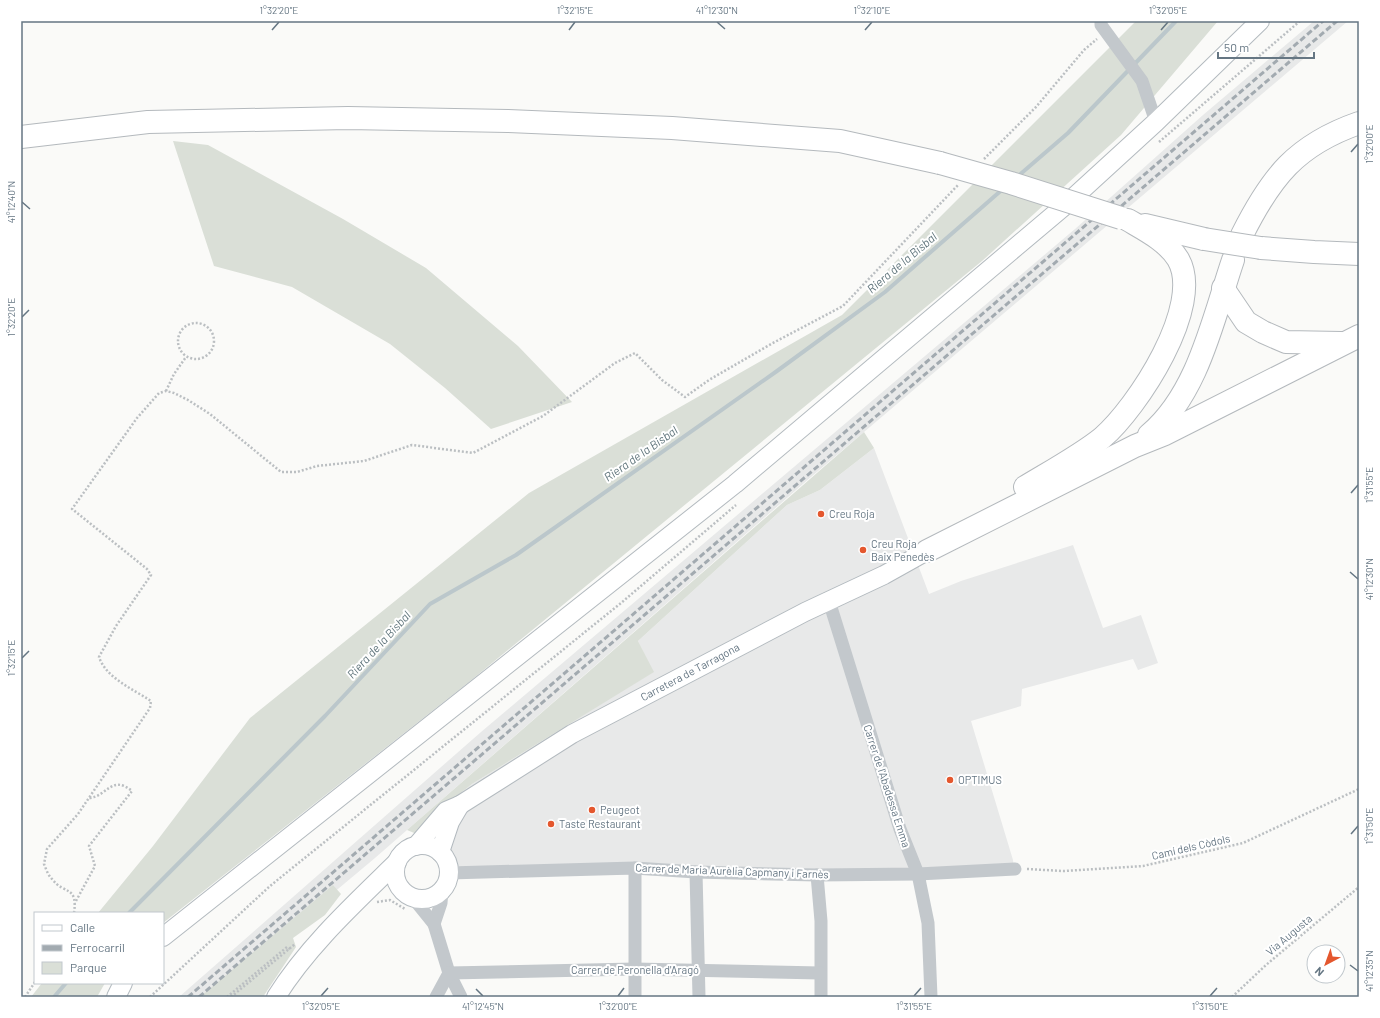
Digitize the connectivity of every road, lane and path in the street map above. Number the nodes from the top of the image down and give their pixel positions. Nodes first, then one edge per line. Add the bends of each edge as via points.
1 (1260, 21) edge
2 (1104, 26) edge
3 (1156, 122) junction
4 (1359, 123) edge
5 (21, 137) edge
6 (982, 161) dead end
7 (960, 183) dead end
8 (1124, 219) junction
9 (1242, 235) dead end
10 (1359, 246) edge
11 (1314, 252) junction
12 (1359, 254) edge
13 (1233, 260) dead end
14 (1223, 288) junction
15 (1352, 339) edge
16 (186, 356) junction
17 (166, 391) junction
18 (1135, 446) junction
19 (927, 551) junction
20 (829, 601) junction
21 (1359, 789) edge
22 (89, 798) junction
23 (460, 805) junction
24 (416, 846) junction
25 (440, 852) junction
26 (397, 862) junction
27 (635, 868) junction
28 (1015, 869) joint
29 (696, 872) junction
30 (449, 874) junction
31 (918, 874) junction
32 (817, 875) junction
33 (1359, 887) edge
34 (442, 890) junction
35 (369, 898) junction
36 (408, 900) junction
37 (76, 901) junction
38 (74, 912) edge
39 (434, 924) junction
40 (164, 936) edge
41 (298, 942) dead end
42 (290, 950) junction
43 (635, 969) junction
44 (700, 970) junction
45 (449, 973) junction
46 (820, 973) junction
47 (34, 984) edge
48 (122, 984) edge
49 (25, 997) edge
50 (116, 997) edge
51 (226, 997) edge
52 (231, 997) edge
53 (276, 997) edge
54 (436, 997) edge
55 (461, 997) edge
56 (634, 997) edge
57 (700, 997) edge
58 (821, 997) edge
59 (930, 997) edge
60 (1232, 997) edge

1 - 3 street
2 - 3 street via 1142,81
2 - 6 path via 1036,107
3 - 40 street via 1062,208 735,484
4 - 9 highway via 1333,132 1293,160 1270,186
5 - 8 highway, bridge via 148,122 348,118 672,128 840,141 940,163
7 - 17 path via 843,306 764,348 685,397 662,380 635,353 615,363 543,416 473,453 412,445 364,461 317,466 297,472 281,472 210,414 181,396
8 - 11 highway, bridge via 1204,239 1262,248
8 - 19 highway via 1164,244 1178,258 1183,270 1183,302 1168,345 1148,382 1128,411 1101,438 1044,476 976,515
10 - 11 highway
11 - 12 highway
13 - 14 highway
14 - 15 highway via 1246,322 1286,342
14 - 18 highway via 1183,396 1168,416
15 - 18 highway via 1165,434
16 - 16 path via 198,360 209,355 214,337 208,327 191,324 181,330 179,347
16 - 17 path
17 - 22 path via 159,393 137,418 72,509 147,569 151,575 116,626 100,657 102,667 151,701 150,708
18 - 19 highway
19 - 20 street, Carretera de Tarragona
20 - 23 street, Carretera de Tarragona via 572,734
20 - 31 street, Carrer de l'Abadessa Emma via 900,829
21 - 28 path, Camí dels Còdols via 1236,845 1143,866 1063,871
22 - 37 path via 48,849 44,864 52,879 73,893
22 - 37 path via 94,798 116,785 126,786 132,791 89,846 95,866
23 - 24 street, Carretera de Tarragona via 446,811
23 - 25 street, Carretera de Tarragona via 450,822
24 - 25 street via 433,848
24 - 26 street via 402,855
25 - 30 street via 448,866
26 - 35 street
26 - 36 street via 396,878
27 - 29 street, Carrer de Maria Aurèlia Capmany i Farnès
27 - 30 street, Carrer de Maria Aurèlia Capmany i Farnès
27 - 43 street
28 - 31 street, Carrer de Maria Aurèlia Capmany i Farnès
29 - 32 street, Carrer de Maria Aurèlia Capmany i Farnès
29 - 44 street
30 - 34 street
31 - 32 street, Carrer de Maria Aurèlia Capmany i Farnès
31 - 59 street, Carrer de l'Abadessa Emma via 928,923
32 - 46 street via 821,921
33 - 60 path, Via Augusta
34 - 36 street via 429,898
34 - 39 street via 441,903
35 - 36 street
35 - 36 path
35 - 53 street via 350,907 289,976
36 - 39 street
37 - 38 path
39 - 45 street
41 - 42 path
42 - 51 path via 287,946
42 - 52 path
43 - 44 street, Carrer de Peronella d'Aragó
43 - 45 street, Carrer de Peronella d'Aragó
43 - 56 street
44 - 46 street, Carrer de Peronella d'Aragó
44 - 57 street
45 - 54 street
45 - 55 street
46 - 58 street
47 - 49 path
48 - 50 street

